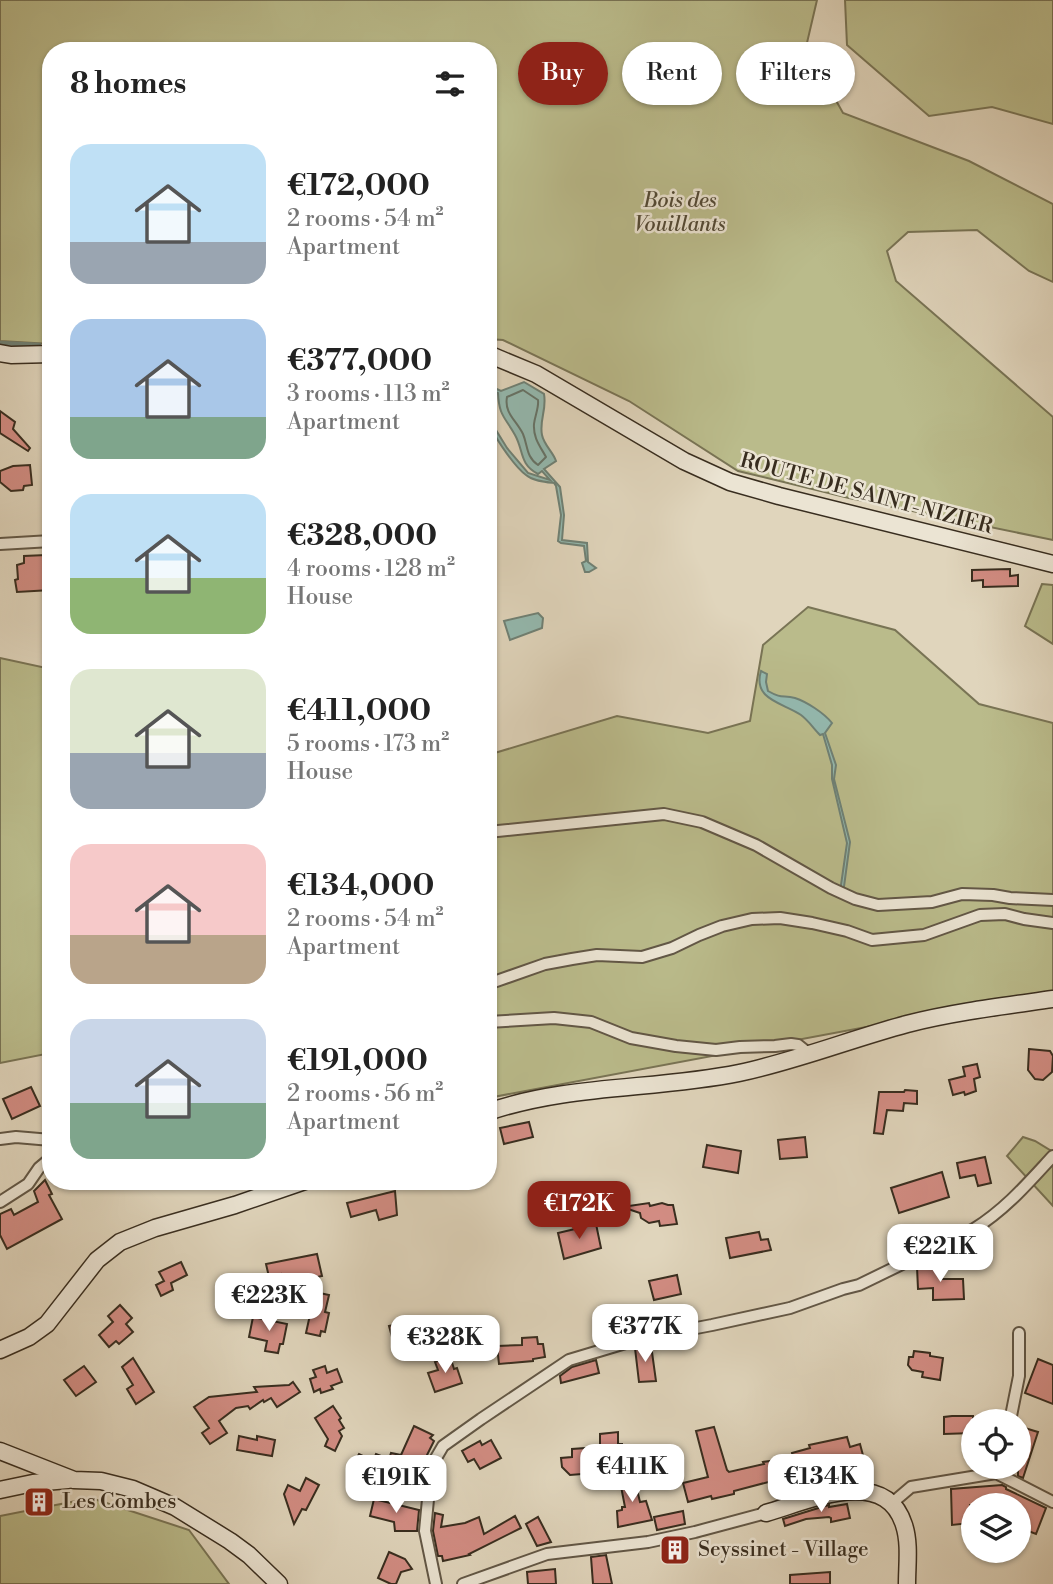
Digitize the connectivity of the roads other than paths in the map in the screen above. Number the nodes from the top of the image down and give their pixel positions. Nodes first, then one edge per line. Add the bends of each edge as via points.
1 (0, 353) edge
2 (42, 355) edge
3 (497, 358) edge
4 (42, 542) edge
5 (0, 544) edge
6 (1053, 564) edge
7 (497, 831) edge
8 (1053, 900) edge
9 (1053, 923) edge
10 (497, 981) edge
11 (1053, 999) edge
12 (497, 1021) edge
13 (808, 1053) junction
14 (497, 1110) edge
15 (0, 1139) edge
16 (42, 1139) edge
17 (1053, 1156) edge
18 (42, 1166) edge
19 (278, 1190) edge
20 (0, 1202) edge
21 (1019, 1333) dead end
22 (0, 1350) edge
23 (1012, 1409) edge
24 (0, 1451) edge
25 (961, 1477) edge
26 (1013, 1479) edge
27 (74, 1480) junction
28 (0, 1490) edge
29 (1053, 1502) edge
30 (891, 1504) junction
31 (766, 1513) joint
32 (279, 1584) edge
33 (436, 1584) edge
34 (463, 1584) edge
35 (907, 1584) edge

1 - 2 main road
3 - 6 main road, ROUTE DE SAINT-NIZIER via 536,373 684,461 730,482
4 - 5 street
7 - 8 street via 664,814 702,822 756,845 831,888 878,905 932,902 962,894
9 - 10 street via 1005,914 980,915 924,935 872,940 823,925 752,919 642,957 584,957 545,964
11 - 13 main road via 911,1023
12 - 13 street via 566,1019 676,1046 716,1050 790,1044
13 - 14 main road via 737,1073 542,1097
15 - 16 street
17 - 33 street via 990,1219 859,1285 790,1308 639,1339 569,1360 481,1419 443,1447 436,1458 425,1531
18 - 20 street via 28,1184
19 - 22 main road via 120,1242 97,1260 47,1324
21 - 23 street via 1019,1376
24 - 27 main road
25 - 30 street via 911,1487
26 - 29 street
27 - 28 main road
27 - 32 main road via 101,1480 175,1507 249,1555
30 - 31 main road via 868,1491 854,1490
30 - 35 main road via 905,1526
31 - 34 street via 656,1540 547,1554

